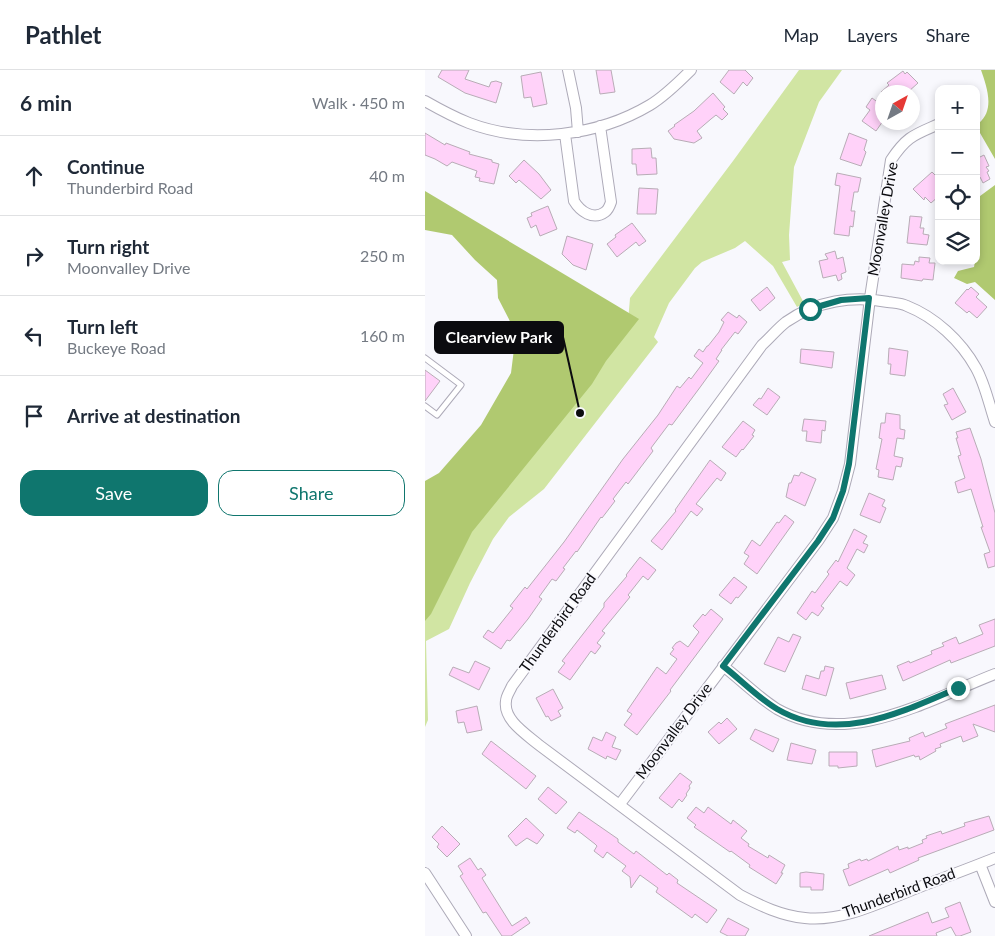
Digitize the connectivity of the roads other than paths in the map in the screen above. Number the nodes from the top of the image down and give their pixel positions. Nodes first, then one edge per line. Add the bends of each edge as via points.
1 (568, 70) edge
2 (691, 70) edge
3 (425, 101) edge
4 (600, 126) junction
5 (935, 126) edge
6 (578, 132) junction
7 (565, 134) junction
8 (869, 298) junction
9 (425, 358) edge
10 (425, 406) edge
11 (995, 422) edge
12 (723, 666) junction
13 (995, 674) edge
14 (620, 804) junction
15 (995, 858) edge
16 (980, 864) junction
17 (425, 873) edge
18 (995, 902) edge
19 (466, 936) edge

1 - 6 street
2 - 4 street via 651,104
3 - 7 street via 470,123 504,132 537,136
4 - 6 street
4 - 7 street via 611,202 605,212 587,215 574,201
5 - 8 street, Moonvalley Drive via 909,138 891,160
6 - 7 street
8 - 11 street, Thunderbird Road via 905,305 941,326 977,369
8 - 12 street, Moonvalley Drive via 849,464 833,518
8 - 14 street, Thunderbird Road via 841,300 810,309 786,322 762,346 511,686 506,712 513,722
9 - 10 lane via 461,385 437,415
12 - 13 street via 775,708 820,724 840,725 876,720
12 - 14 street, Moonvalley Drive
14 - 16 street, Thunderbird Road via 740,895 787,915 825,918 855,912
15 - 16 street, Thunderbird Road
16 - 18 street
17 - 19 street

